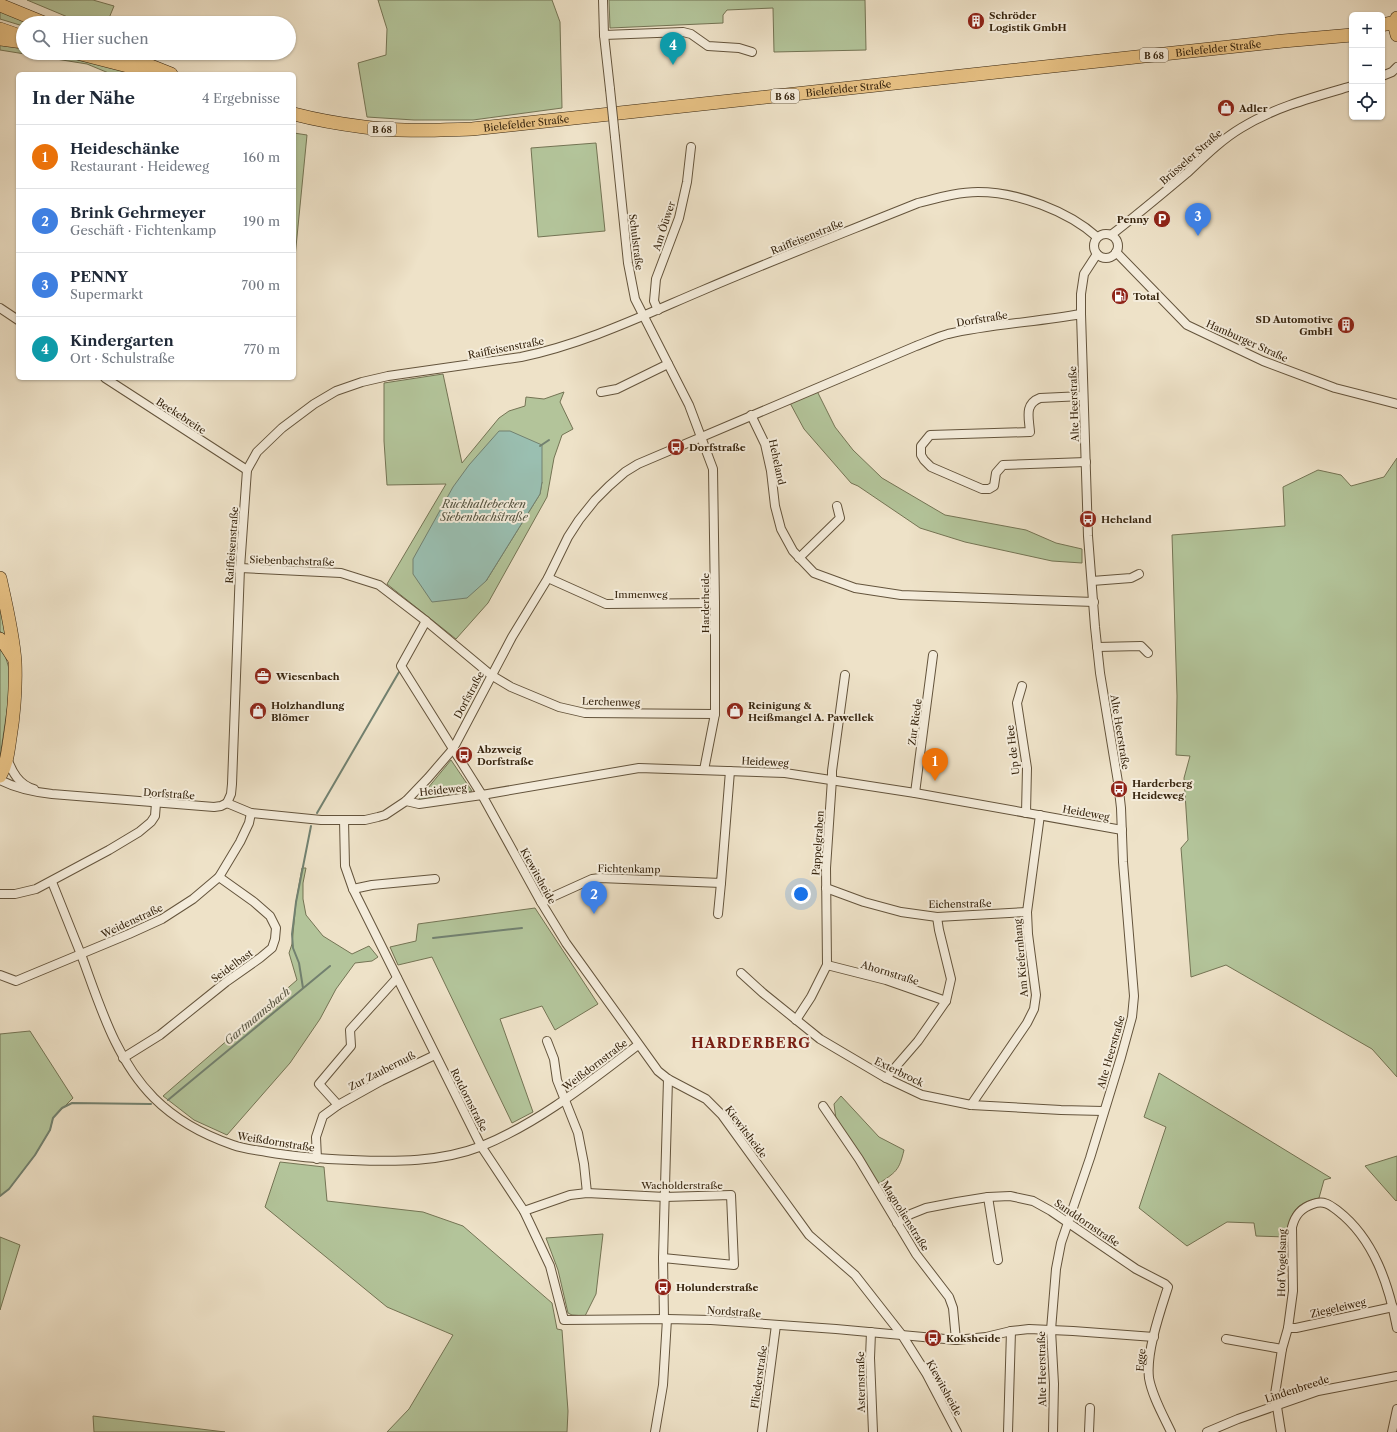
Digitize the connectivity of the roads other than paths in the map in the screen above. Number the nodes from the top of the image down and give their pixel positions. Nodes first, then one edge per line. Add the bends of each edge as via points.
1 (603, 0) edge
2 (0, 5) edge
3 (27, 16) edge
4 (0, 24) edge
5 (1385, 25) edge
6 (1396, 26) edge
7 (0, 29) edge
8 (16, 29) edge
9 (1349, 30) edge
10 (1385, 31) edge
11 (16, 35) edge
12 (604, 35) junction
13 (1349, 35) edge
14 (0, 39) edge
15 (16, 41) edge
16 (1283, 41) junction
17 (752, 52) dead end
18 (104, 60) edge
19 (118, 60) edge
20 (135, 60) edge
21 (1397, 67) edge
22 (151, 72) edge
23 (157, 72) edge
24 (165, 72) edge
25 (1385, 75) edge
26 (1349, 87) edge
27 (296, 114) edge
28 (691, 147) dead end
29 (1097, 237) junction
30 (1114, 238) junction
31 (1116, 252) junction
32 (1097, 254) junction
33 (0, 308) edge
34 (658, 310) junction
35 (1081, 314) junction
36 (643, 316) junction
37 (16, 319) edge
38 (668, 364) junction
39 (108, 380) edge
40 (601, 392) dead end
41 (1083, 396) junction
42 (1397, 404) edge
43 (751, 415) junction
44 (701, 436) junction
45 (1086, 462) junction
46 (247, 470) junction
47 (837, 506) dead end
48 (799, 558) junction
49 (240, 568) junction
50 (1139, 574) dead end
51 (0, 578) edge
52 (548, 578) junction
53 (1092, 581) junction
54 (1094, 602) junction
55 (715, 603) junction
56 (426, 621) junction
57 (0, 640) edge
58 (1096, 647) junction
59 (1148, 653) dead end
60 (933, 655) dead end
61 (15, 661) junction
62 (491, 675) junction
63 (845, 675) dead end
64 (1022, 686) dead end
65 (715, 714) junction
66 (453, 749) junction
67 (7, 757) junction
68 (704, 770) junction
69 (730, 771) junction
70 (0, 776) edge
71 (832, 779) junction
72 (0, 780) edge
73 (915, 793) junction
74 (52, 794) junction
75 (482, 795) junction
76 (406, 801) junction
77 (156, 803) junction
78 (227, 803) junction
79 (251, 813) junction
80 (1026, 813) junction
81 (1040, 815) junction
82 (344, 820) junction
83 (1122, 830) junction
84 (218, 876) junction
85 (435, 879) dead end
86 (52, 882) junction
87 (721, 883) junction
88 (826, 888) junction
89 (353, 889) junction
90 (0, 894) edge
91 (541, 902) junction
92 (1027, 912) junction
93 (718, 914) dead end
94 (937, 917) junction
95 (80, 954) junction
96 (827, 965) junction
97 (741, 973) dead end
98 (0, 975) edge
99 (397, 978) junction
100 (946, 1001) junction
101 (796, 1020) junction
102 (547, 1041) dead end
103 (638, 1045) junction
104 (435, 1055) junction
105 (123, 1058) junction
106 (886, 1078) junction
107 (668, 1079) junction
108 (564, 1101) junction
109 (338, 1105) junction
110 (971, 1105) junction
111 (823, 1106) dead end
112 (1103, 1111) junction
113 (481, 1146) junction
114 (317, 1159) junction
115 (587, 1193) junction
116 (665, 1196) junction
117 (988, 1197) junction
118 (524, 1211) junction
119 (1067, 1222) junction
120 (897, 1223) junction
121 (663, 1258) junction
122 (998, 1260) dead end
123 (1168, 1287) joint
124 (1393, 1307) junction
125 (666, 1319) junction
126 (564, 1320) joint
127 (776, 1325) junction
128 (1288, 1328) junction
129 (1397, 1328) edge
130 (1051, 1330) junction
131 (1011, 1331) junction
132 (871, 1332) junction
133 (902, 1335) junction
134 (1154, 1337) junction
135 (1226, 1339) dead end
136 (956, 1340) junction
137 (1282, 1349) junction
138 (1397, 1376) edge
139 (1276, 1405) junction
140 (1090, 1408) dead end
141 (1397, 1409) edge
142 (655, 1432) edge
143 (762, 1432) edge
144 (872, 1432) edge
145 (957, 1432) edge
146 (1008, 1432) edge
147 (1053, 1432) edge
148 (1089, 1432) edge
149 (1171, 1432) edge
150 (1207, 1432) edge
151 (1281, 1432) edge
152 (1392, 1432) edge

1 - 12 street, Schulstraße
2 - 3 main road
4 - 8 main road
5 - 6 main road
6 - 10 main road
7 - 11 main road
9 - 16 main road, Bielefelder Straße / B 68
12 - 17 street via 683,32 691,34 708,46 739,48
12 - 36 street, Schulstraße, bridge via 628,263 635,299
13 - 16 main road, Bielefelder Straße / B 68
14 - 15 main road
16 - 27 main road, Bielefelder Straße / B 68 via 472,129 408,130 364,127
18 - 22 main road
19 - 23 main road
20 - 24 main road
21 - 25 street
26 - 30 street, Brüsseler Straße via 1266,114 1240,128 1136,216
28 - 34 street, Am Öüwer via 679,218 656,279 654,301
29 - 30 street via 1104,234
29 - 32 street via 1094,244
29 - 34 street, Raiffeisenstraße via 1087,228 1029,200 1004,194 955,194 918,203
30 - 31 street via 1117,244
31 - 32 street via 1107,257
31 - 42 street, Hamburger Straße via 1187,325 1263,361 1334,388
32 - 35 street, Alte Heerstraße via 1084,274
33 - 37 street
34 - 36 street, Raiffeisenstraße
35 - 41 street, Alte Heerstraße
35 - 43 street, Dorfstraße via 946,335
36 - 38 street, Schulstraße
36 - 46 street, Raiffeisenstraße via 587,339 536,354 388,376 336,391 282,428 257,452
38 - 40 street via 617,389
38 - 44 street, Schulstraße via 689,405
39 - 46 street, Beekebreite
41 - 45 street, Alte Heerstraße
41 - 45 street via 1033,400 1029,407 1030,432 930,435 921,446 921,455 931,467 982,489 994,486 996,473 1003,465
43 - 44 street, Dorfstraße
43 - 48 street, Heheland via 765,444 781,529
44 - 52 street, Dorfstraße via 638,464 609,486 595,500 568,537
44 - 55 street, Harderheide via 713,469
45 - 53 street, Alte Heerstraße
46 - 49 street, Raiffeisenstraße
47 - 48 street via 840,518
48 - 54 street, Heheland via 814,573 855,588 901,595
49 - 56 street, Siebenbachstraße via 342,573 379,585
49 - 78 street, Raiffeisenstraße via 232,784
50 - 53 street via 1131,578
51 - 61 main road
52 - 55 street, Immenweg via 606,604
52 - 62 street, Dorfstraße
53 - 54 street, Alte Heerstraße
54 - 58 street, Alte Heerstraße
55 - 65 street, Harderheide
56 - 62 street, Siebenbachstraße
56 - 66 street via 401,666
57 - 61 main road via 10,650
58 - 59 street via 1140,646
58 - 83 street, Alte Heerstraße via 1118,782
60 - 73 street, Zur Riede
61 - 67 main road via 12,726
62 - 65 street, Lerchenweg via 511,687 559,707 585,713
62 - 66 street, Dorfstraße
63 - 71 street, Pappelgraben
64 - 80 street, Up de Hee via 1018,703 1027,768
65 - 68 street, Harderheide
66 - 75 street, Kiewitsheide
66 - 76 street, Dorfstraße
67 - 70 main road
67 - 74 street via 11,769 19,780 31,788
68 - 69 street, Heideweg
68 - 75 street, Heideweg via 639,768
69 - 71 street, Heideweg via 785,772
69 - 87 street
71 - 73 street, Heideweg
71 - 88 street, Pappelgraben
72 - 74 street, Dorfstraße via 17,788
73 - 80 street, Heideweg
74 - 77 street, Dorfstraße
75 - 76 street, Heideweg via 419,804
75 - 91 street, Kiewitsheide
76 - 82 street, Dorfstraße via 385,815 365,820
77 - 78 street, Dorfstraße via 214,807
77 - 86 street via 156,816 139,832
78 - 79 street, Dorfstraße
79 - 82 street, Dorfstraße
79 - 84 street, Weidenstraße via 240,842
80 - 81 street, Heideweg
81 - 83 street, Heideweg
81 - 92 street, Am Kiefernhang
82 - 89 street, Rotdornstraße via 345,866
83 - 112 street, Alte Heerstraße via 1134,996 1132,1017
84 - 95 street, Weidenstraße via 193,899 162,919
84 - 105 street, Seidelbast via 270,916 276,928 272,948 160,1035
85 - 89 street
86 - 90 street via 29,891
86 - 95 street, Weißdornstraße
87 - 91 street, Fichtenkamp via 592,878
87 - 93 street
88 - 94 street, Eichenstraße via 901,912
88 - 96 street, Pappelgraben
89 - 99 street, Rotdornstraße
91 - 103 street, Kiewitsheide via 566,943
92 - 94 street, Eichenstraße
92 - 110 street, Am Kiefernhang via 1036,995 1034,1009
94 - 100 street via 951,979
95 - 98 street, Weidenstraße via 16,980
95 - 105 street, Weißdornstraße via 110,1032
96 - 100 street, Ahornstraße via 886,980
96 - 101 street, Pappelgraben
97 - 101 street, Exterbrock
99 - 104 street, Rotdornstraße
99 - 109 street via 350,1030 350,1046 318,1084
100 - 106 street via 918,1041
101 - 106 street, Exterbrock via 820,1039
102 - 108 street, Weißdornstraße
103 - 107 street, Kiewitsheide via 658,1072
103 - 108 street, Weißdornstraße
104 - 109 street, Zur Zaubernuß
104 - 113 street, Rotdornstraße
105 - 114 street, Weißdornstraße via 153,1098 181,1120 210,1136 234,1146
106 - 110 street, Exterbrock via 922,1094
107 - 116 street
107 - 133 street, Kiewitsheide via 706,1099 722,1114 809,1235 855,1276
108 - 113 street, Weißdornstraße via 524,1126
108 - 115 street via 578,1133
109 - 114 street, Zur Zaubernuß via 324,1116 316,1137
110 - 112 street, Exterbrock
111 - 120 street, Magnolienstraße
112 - 119 street, Alte Heerstraße
113 - 114 street, Weißdornstraße via 448,1156 392,1162
113 - 118 street, Rotdornstraße
115 - 116 street, Wacholderstraße
115 - 118 street, Wacholderstraße via 570,1195
116 - 121 street
116 - 121 street, Wacholderstraße via 731,1195 734,1265
117 - 119 street, Sanddornstraße via 1010,1196 1033,1201
117 - 120 street, Sanddornstraße via 926,1208
117 - 122 street
118 - 126 street, Rotdornstraße via 550,1266
119 - 123 street, Sanddornstraße via 1136,1269
119 - 130 street, Alte Heerstraße via 1060,1243 1056,1269
120 - 136 street, Magnolienstraße via 916,1254 949,1297 954,1308
121 - 125 street
123 - 134 street, Egge
124 - 128 street, Ziegeleiweg
124 - 128 street, Hof Vogelsang via 1384,1277 1366,1242 1347,1218 1325,1202 1318,1202 1307,1206 1294,1217 1293,1291
124 - 129 street, Hof Vogelsang
125 - 126 street, Nordstraße
125 - 127 street, Nordstraße
125 - 142 street via 663,1385
127 - 132 street, Nordstraße
127 - 143 street, Fliederstraße
128 - 137 street, Hof Vogelsang
130 - 131 street
130 - 134 street
130 - 147 street, Alte Heerstraße
131 - 136 street
131 - 146 street
132 - 133 street, Nordstraße
132 - 144 street, Asternstraße
133 - 136 street
133 - 145 street, Kiewitsheide via 926,1373
134 - 149 street, Egge via 1150,1379 1152,1390
135 - 137 street
137 - 139 street, Hof Vogelsang via 1275,1394
138 - 139 street, Lindenbreede via 1333,1387
139 - 150 street, Lindenbreede
139 - 151 street, Hof Vogelsang
140 - 148 street
141 - 152 street

